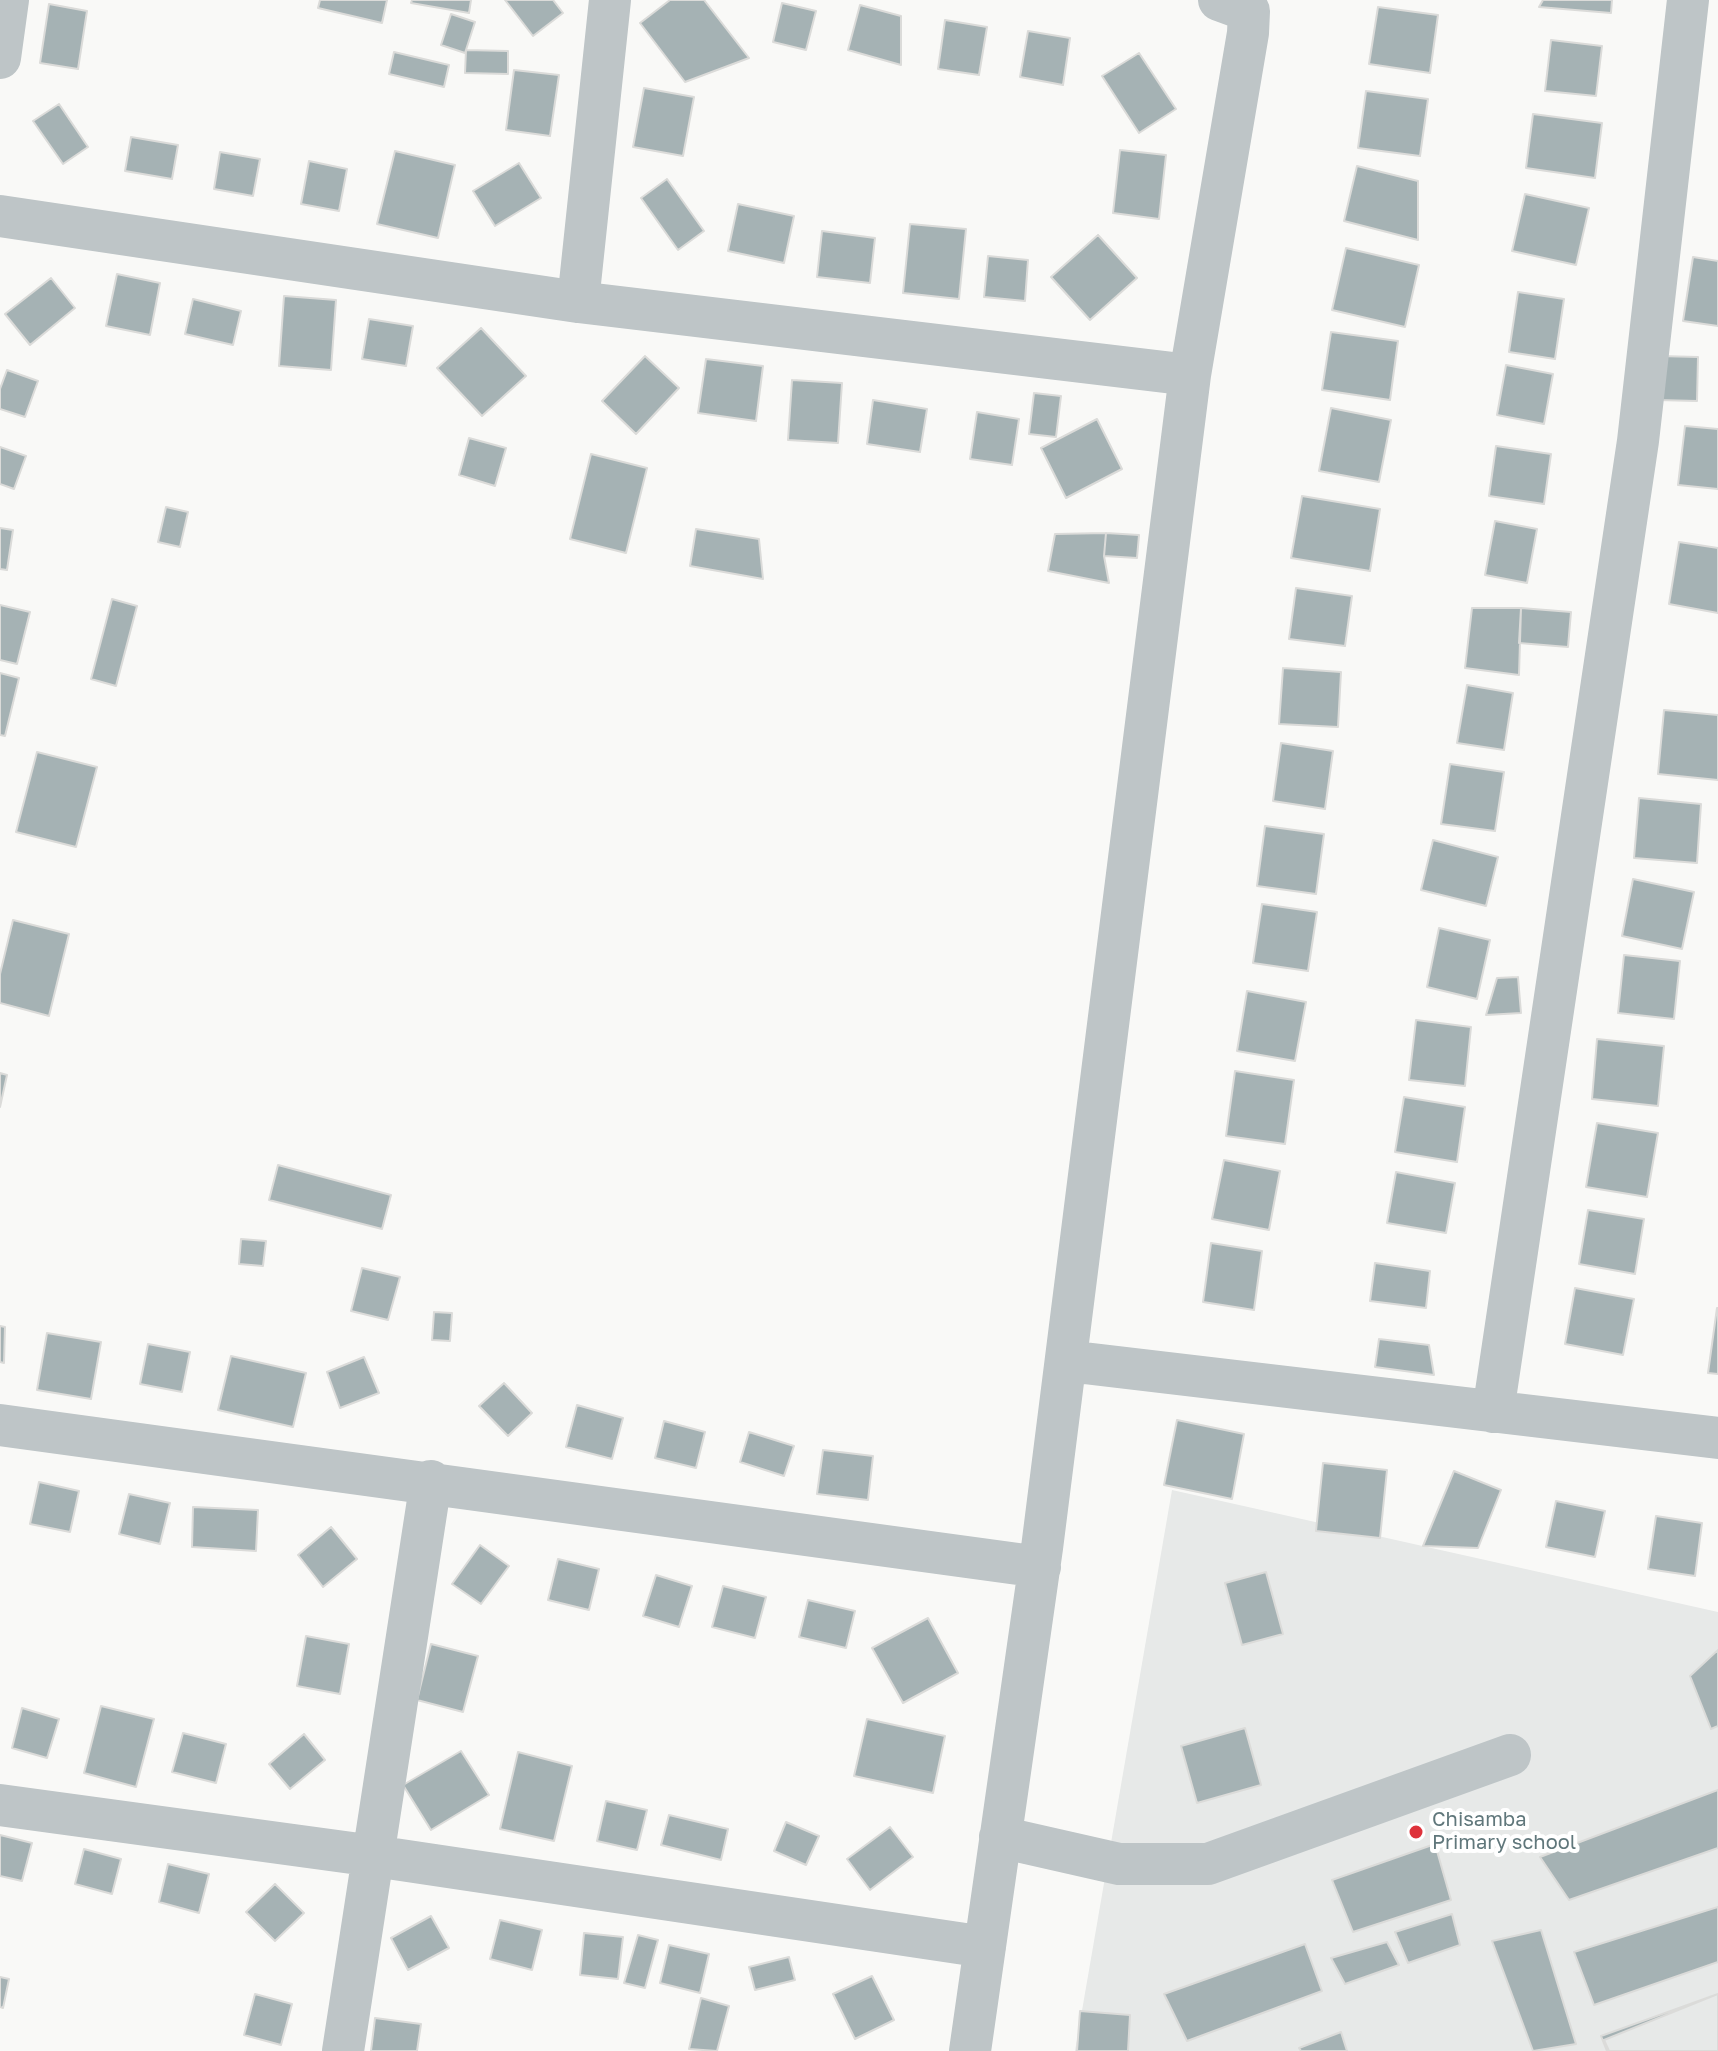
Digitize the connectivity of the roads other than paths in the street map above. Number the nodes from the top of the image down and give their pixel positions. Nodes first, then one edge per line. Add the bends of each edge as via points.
1 (8, 0) edge
2 (610, 0) edge
3 (1240, 4) edge
4 (1697, 13) edge
5 (0, 58) edge
6 (0, 216) edge
7 (578, 302) junction
8 (1190, 375) junction
9 (1067, 1361) junction
10 (1493, 1412) junction
11 (0, 1425) edge
12 (1718, 1438) edge
13 (431, 1481) junction
14 (1040, 1567) junction
15 (1510, 1755) dead end
16 (0, 1805) edge
17 (1000, 1837) junction
18 (374, 1856) junction
19 (985, 1947) junction
20 (343, 2051) edge
21 (970, 2051) edge

1 - 5 street
2 - 7 street
3 - 8 street
4 - 10 street
6 - 7 street
7 - 8 street
8 - 9 street
9 - 10 street
9 - 14 street
10 - 12 street
11 - 13 street
13 - 14 street
13 - 18 street
14 - 17 street
15 - 17 street via 1208,1864 1119,1864
16 - 18 street
17 - 19 street
18 - 19 street
18 - 20 street
19 - 21 street

